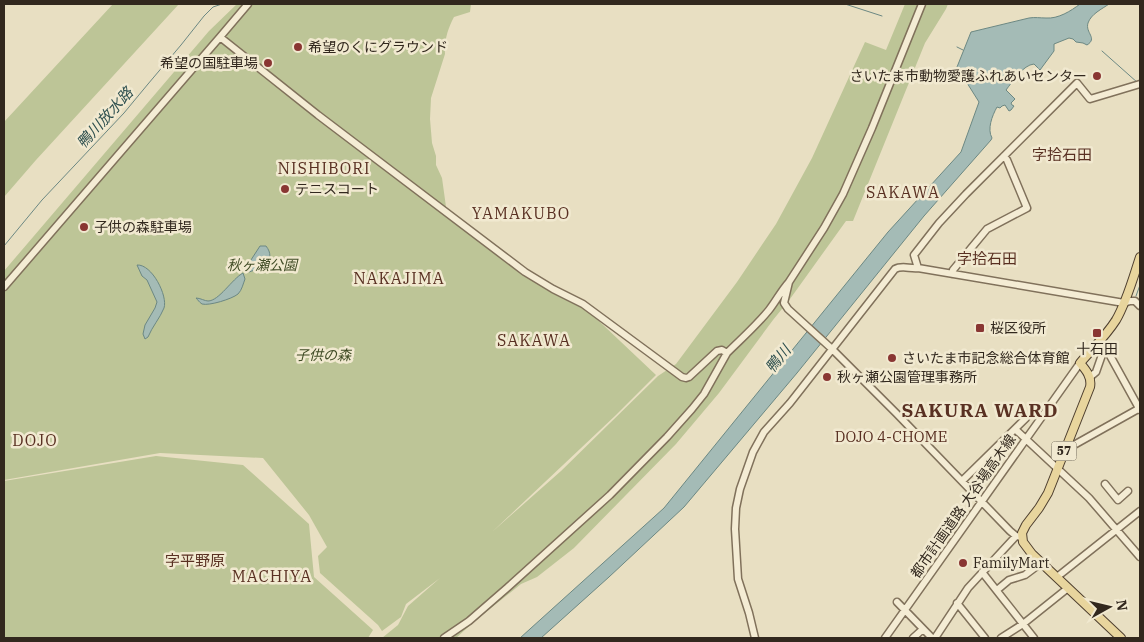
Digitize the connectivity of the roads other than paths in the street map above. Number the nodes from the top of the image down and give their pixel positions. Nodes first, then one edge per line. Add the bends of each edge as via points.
1 (248, 4) edge
2 (922, 4) edge
3 (220, 37) junction
4 (1138, 84) edge
5 (1004, 156) junction
6 (1140, 257) edge
7 (918, 268) junction
8 (952, 274) junction
9 (789, 282) junction
10 (4, 287) edge
11 (1124, 303) junction
12 (1140, 306) edge
13 (831, 348) junction
14 (727, 353) junction
15 (1080, 363) junction
16 (1090, 377) junction
17 (1140, 409) edge
18 (1026, 418) dead end
19 (1015, 430) junction
20 (1026, 440) junction
21 (1065, 450) junction
22 (1058, 468) junction
23 (962, 481) junction
24 (1105, 484) dead end
25 (1128, 491) dead end
26 (982, 502) junction
27 (1140, 511) edge
28 (1117, 529) junction
29 (1019, 537) junction
30 (1140, 557) edge
31 (1041, 563) junction
32 (982, 572) junction
33 (1057, 577) junction
34 (1068, 588) junction
35 (997, 590) junction
36 (897, 602) dead end
37 (957, 603) junction
38 (905, 610) junction
39 (1023, 624) junction
40 (923, 629) junction
41 (444, 638) edge
42 (755, 638) edge
43 (885, 638) edge
44 (913, 638) edge
45 (934, 638) edge
46 (985, 638) edge
47 (1001, 638) edge
48 (1034, 638) edge
49 (1121, 638) edge

1 - 3 street
2 - 9 street via 843,194
3 - 10 street
3 - 14 street via 321,118 525,272 588,307 682,377 689,377 718,351
4 - 5 street via 1090,99 1077,83
5 - 7 street via 914,255
5 - 8 street via 1026,208 988,229
6 - 11 main road
7 - 8 street
7 - 13 street via 895,269
8 - 11 street
9 - 13 street via 784,303
9 - 14 street via 765,314
11 - 12 street via 1135,301
11 - 15 main road via 1112,326
13 - 23 street via 956,469
13 - 42 street via 764,432 740,489 734,529 736,568
14 - 41 street via 704,394 621,484 508,588
15 - 16 main road
15 - 20 street, 都市計画道路 大谷場高木線
16 - 17 street via 1096,372 1103,352 1107,351
16 - 21 main road, 57 via 1090,387
17 - 21 street
18 - 19 street
19 - 20 street
19 - 23 street
20 - 22 street
20 - 26 street, 都市計画道路 大谷場高木線
21 - 22 main road, 57
22 - 28 street
22 - 29 main road, 57 via 1043,503
23 - 26 street
24 - 25 street via 1118,500
26 - 29 street
26 - 38 street, 都市計画道路 大谷場高木線
27 - 28 street
28 - 30 street
28 - 33 street
29 - 31 main road
29 - 32 street
31 - 33 main road
31 - 35 street via 1025,576 1010,580
32 - 35 street
32 - 37 street
33 - 34 main road
34 - 39 street
34 - 49 main road
35 - 39 street
36 - 38 street
37 - 45 street
37 - 46 street
38 - 40 street
38 - 43 street, 都市計画道路 大谷場高木線
39 - 47 street
39 - 48 street
40 - 44 street
40 - 45 street

